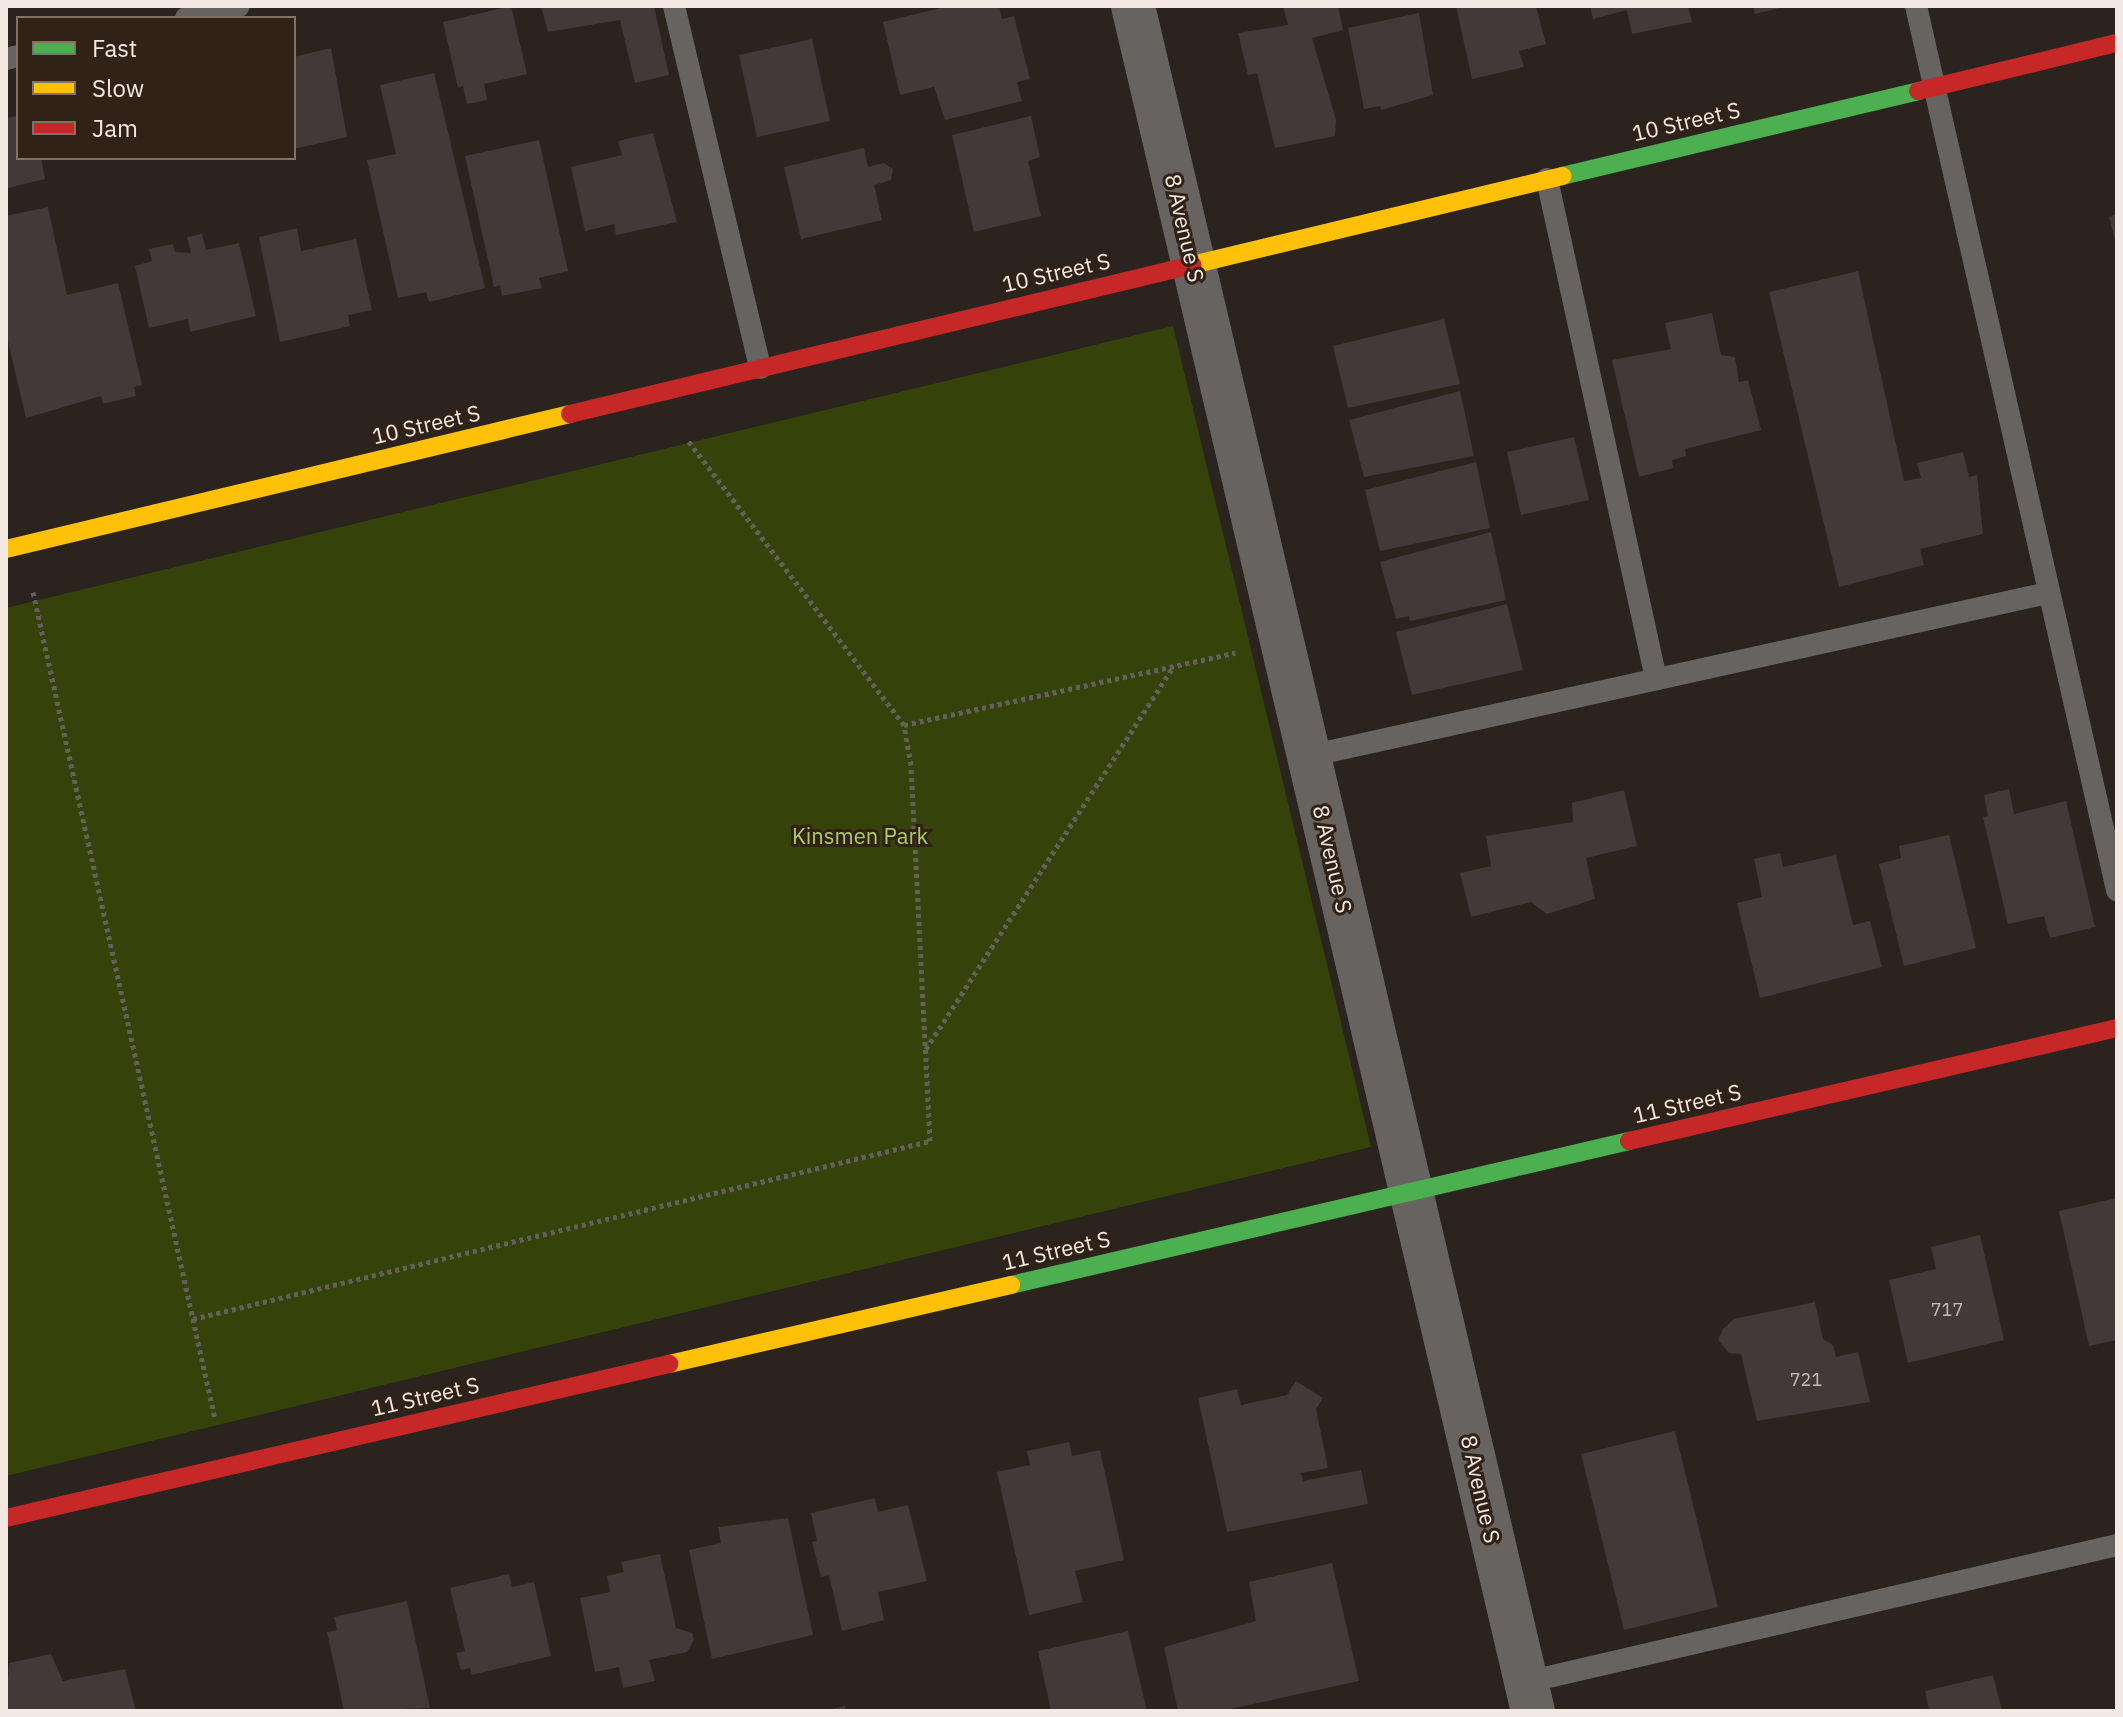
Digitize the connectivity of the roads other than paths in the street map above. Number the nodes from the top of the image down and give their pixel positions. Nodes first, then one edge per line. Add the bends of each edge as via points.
1 (239, 6) edge
2 (674, 6) edge
3 (1133, 6) edge
4 (1916, 6) edge
5 (195, 16) edge
6 (2117, 43) edge
7 (1933, 87) junction
8 (1547, 179) junction
9 (1193, 264) junction
10 (760, 368) junction
11 (14, 547) edge
12 (2048, 593) junction
13 (1656, 679) junction
14 (1309, 756) junction
15 (2117, 890) edge
16 (2117, 1028) edge
17 (1411, 1192) junction
18 (6, 1518) edge
19 (2117, 1545) edge
20 (1530, 1697) edge

1 - 5 lane
2 - 10 lane
3 - 9 street, 8 Avenue S
4 - 7 lane
6 - 7 street, 10 Street S
7 - 8 street, 10 Street S
7 - 12 lane
8 - 9 street, 10 Street S
8 - 13 lane
9 - 10 street, 10 Street S
9 - 14 street, 8 Avenue S
10 - 11 street, 10 Street S
12 - 13 lane
12 - 15 lane
13 - 14 lane
14 - 17 street, 8 Avenue S
16 - 17 street, 11 Street S
17 - 18 street, 11 Street S
17 - 20 street, 8 Avenue S
19 - 20 lane

